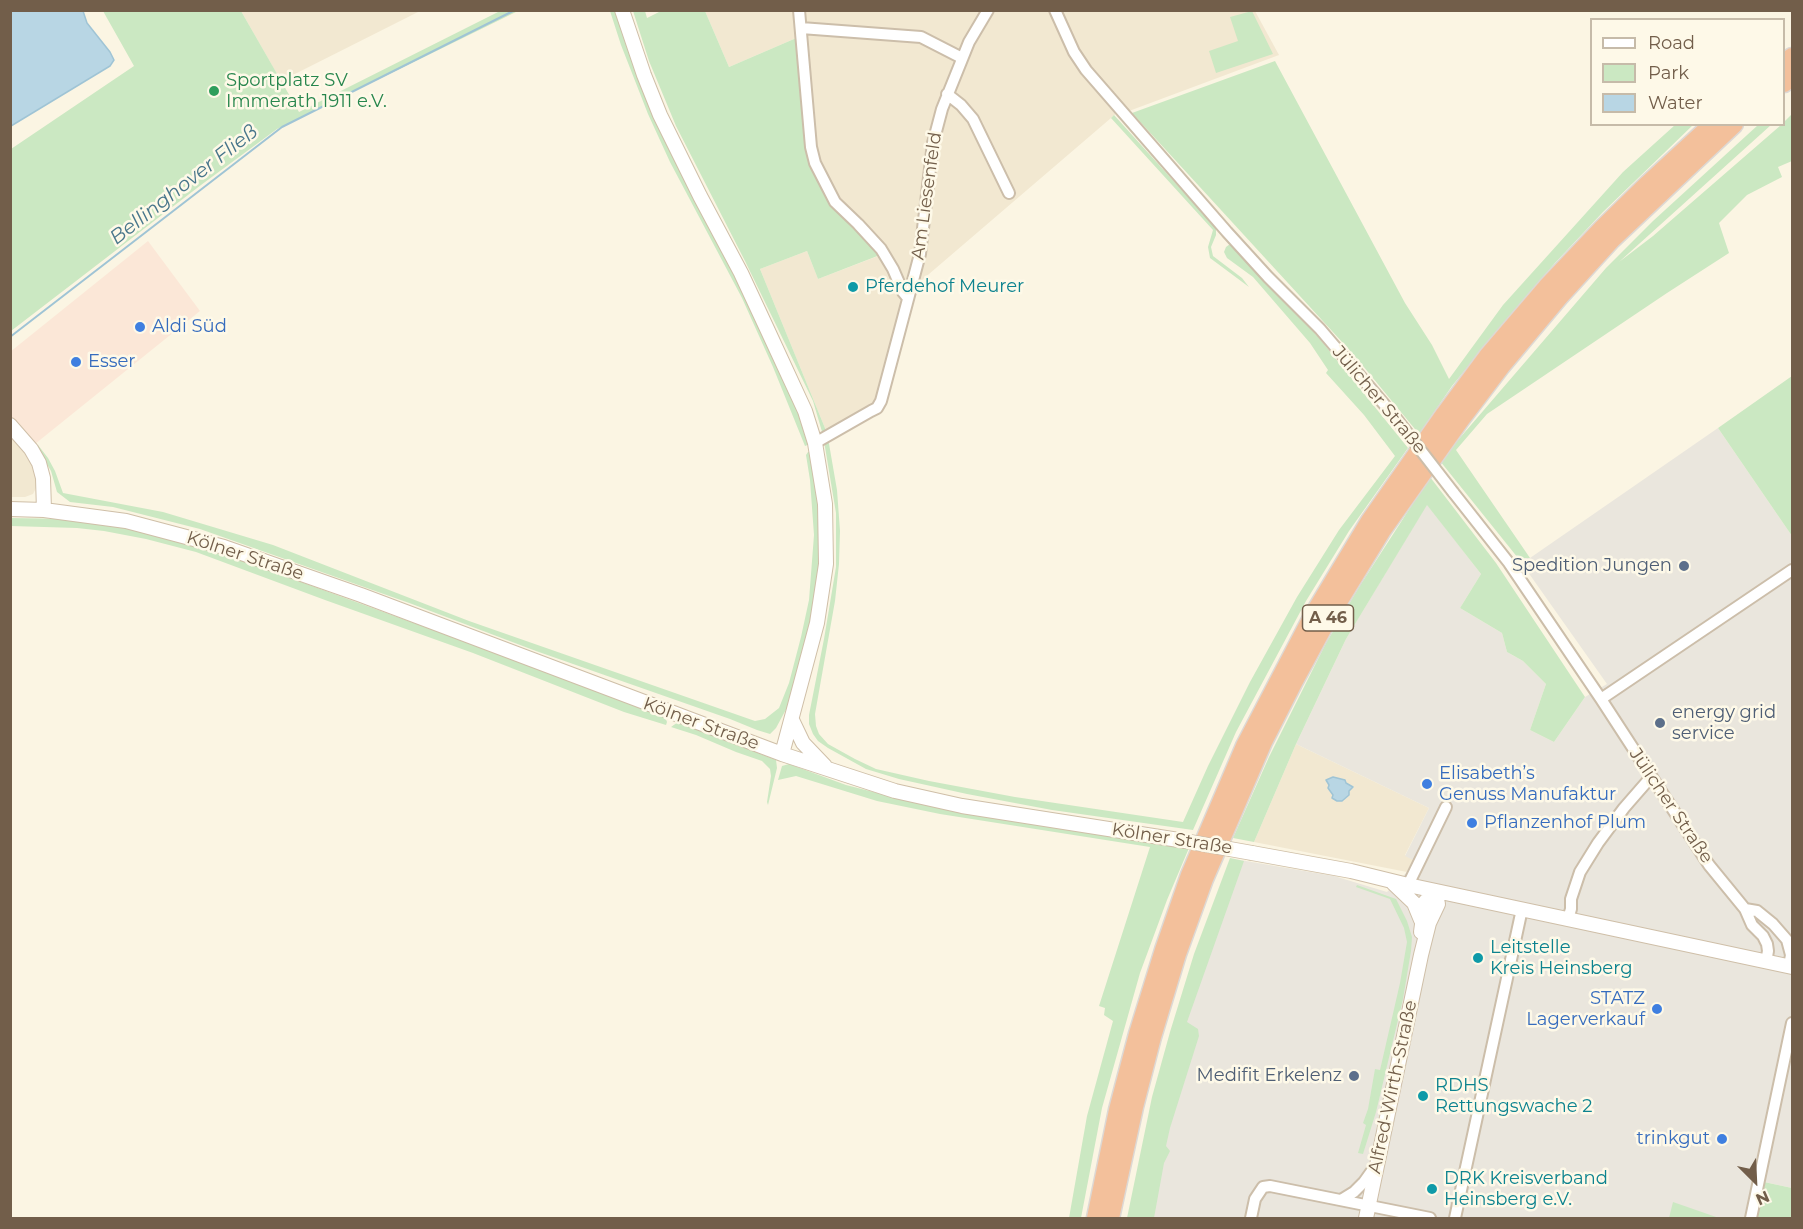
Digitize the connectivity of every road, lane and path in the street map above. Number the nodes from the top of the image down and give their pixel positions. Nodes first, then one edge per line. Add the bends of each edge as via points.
1 (622, 10) edge
2 (799, 10) edge
3 (987, 10) edge
4 (1055, 10) edge
5 (801, 28) junction
6 (962, 58) junction
7 (947, 94) junction
8 (1711, 126) edge
9 (1732, 126) edge
10 (1009, 193) dead end
11 (908, 298) junction
12 (13, 432) edge
13 (815, 443) junction
14 (10, 509) edge
15 (44, 510) junction
16 (1792, 570) edge
17 (1601, 699) junction
18 (792, 720) junction
19 (782, 754) junction
20 (828, 770) junction
21 (1651, 777) junction
22 (1446, 807) dead end
23 (1388, 880) junction
24 (1408, 885) junction
25 (1435, 891) junction
26 (1522, 909) junction
27 (1745, 909) junction
28 (1568, 919) junction
29 (1421, 920) junction
30 (1421, 955) junction
31 (1766, 962) junction
32 (1791, 966) edge
33 (1792, 1023) edge
34 (1376, 1166) junction
35 (1341, 1200) junction
36 (1367, 1212) edge
37 (1405, 1213) junction
38 (1096, 1218) edge
39 (1110, 1218) edge
40 (1251, 1218) edge
41 (1392, 1218) edge
42 (1430, 1218) edge
43 (1455, 1218) edge
44 (1751, 1218) edge

1 - 13 main road via 660,115 764,321 805,411
2 - 5 street, Am Liesenfeld
3 - 6 street, Am Liesenfeld
4 - 17 street, Jülicher Straße, bridge via 1086,70 1395,417 1509,563
5 - 6 street via 921,37
5 - 11 street, Am Liesenfeld via 815,163 835,202 881,249
6 - 7 street, Am Liesenfeld
7 - 10 street via 973,119
7 - 11 street, Am Liesenfeld via 933,143 920,254
8 - 38 highway, A 46 via 1602,229 1488,356 1370,521 1314,614 1245,746 1190,875 1138,1034
9 - 39 highway, A 46 via 1612,239 1501,366 1382,530 1327,620 1263,742 1204,879 1152,1037
11 - 13 street, Am Liesenfeld via 877,408
12 - 15 main road via 39,463
13 - 18 main road via 825,504 826,564 817,622
14 - 15 main road, Kölner Straße
15 - 19 main road, Kölner Straße via 126,521 224,547
16 - 17 street
17 - 21 street, Jülicher Straße
18 - 19 main road
18 - 20 main road via 803,743
19 - 20 main road, Kölner Straße
20 - 23 main road, Kölner Straße, bridge via 962,806 1185,841
21 - 27 street, Jülicher Straße
21 - 28 street via 1624,808 1580,872
22 - 24 street
23 - 24 main road, Kölner Straße
23 - 29 main road via 1414,903
24 - 25 main road, Kölner Straße
25 - 26 main road, Kölner Straße
25 - 29 main road, Alfred-Wirth-Straße via 1425,902
25 - 30 main road, Alfred-Wirth-Straße via 1438,904
26 - 28 main road, Kölner Straße
26 - 43 street
27 - 31 street, Jülicher Straße via 1752,926 1767,944
27 - 32 street, Jülicher Straße via 1757,910 1787,940
28 - 31 main road, Kölner Straße
29 - 30 main road, Alfred-Wirth-Straße
30 - 34 main road, Alfred-Wirth-Straße
31 - 32 main road, Kölner Straße
33 - 44 street
34 - 35 street via 1354,1192
34 - 36 main road, Alfred-Wirth-Straße
35 - 36 street
35 - 40 street via 1263,1187
36 - 37 street
37 - 41 street
37 - 42 street

